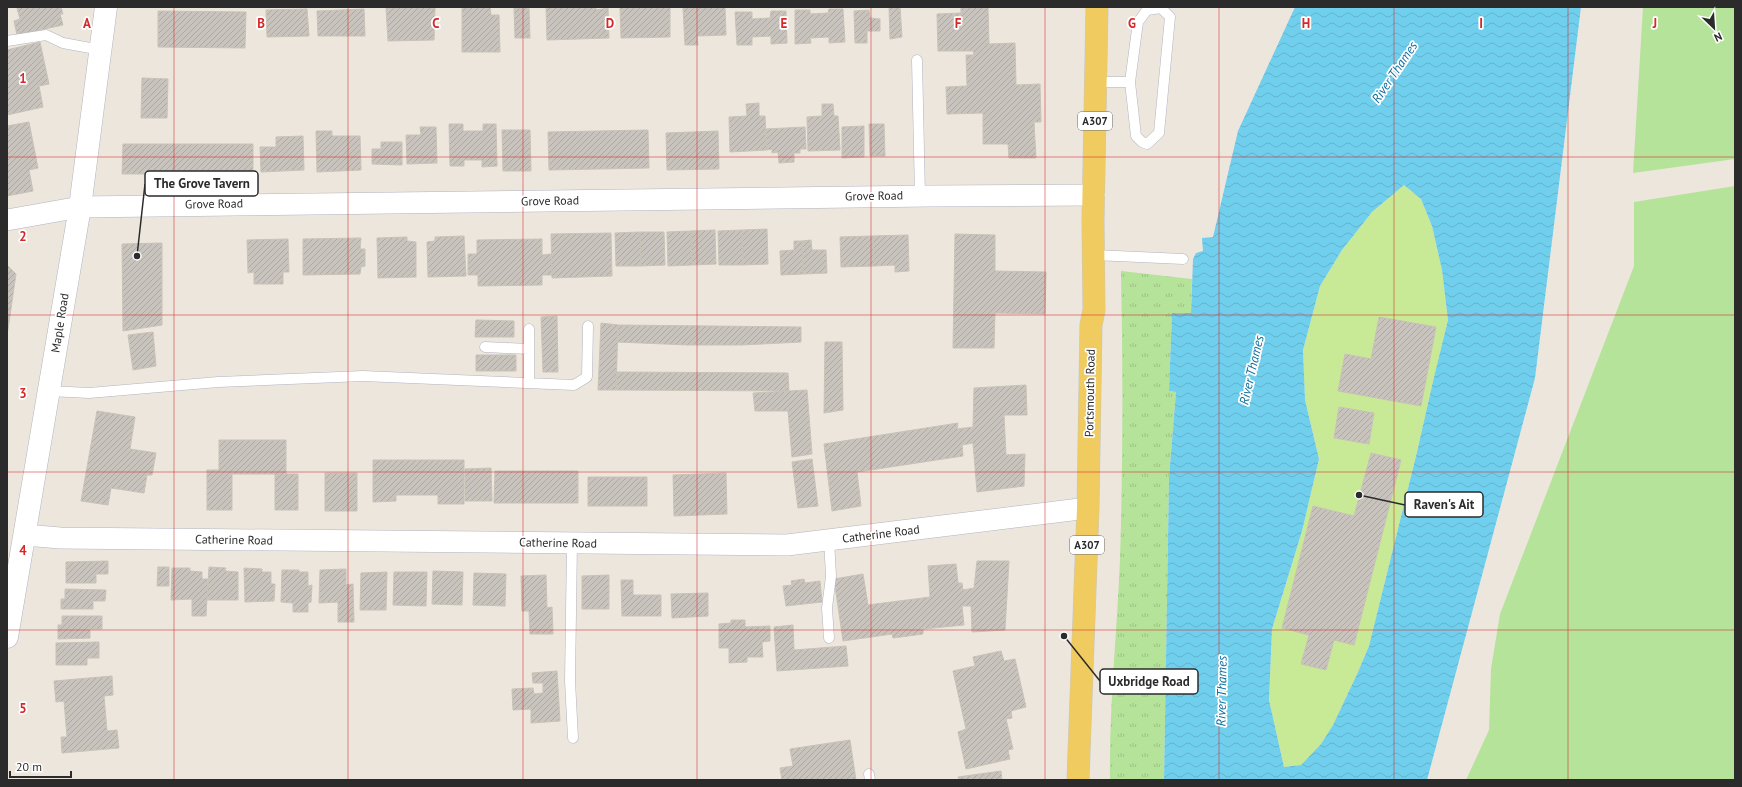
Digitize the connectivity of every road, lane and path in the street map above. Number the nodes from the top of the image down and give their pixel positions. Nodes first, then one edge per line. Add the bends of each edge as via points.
1 (106, 7) edge
2 (1097, 7) edge
3 (7, 41) edge
4 (100, 50) junction
5 (916, 60) dead end
6 (1095, 82) junction
7 (1130, 82) junction
8 (920, 196) junction
9 (1094, 196) junction
10 (80, 206) junction
11 (7, 220) edge
12 (1094, 255) junction
13 (1183, 259) dead end
14 (588, 326) dead end
15 (529, 329) dead end
16 (485, 347) dead end
17 (529, 349) junction
18 (529, 383) junction
19 (49, 391) junction
20 (1088, 508) junction
21 (25, 535) junction
22 (829, 540) junction
23 (572, 543) junction
24 (7, 637) edge
25 (829, 638) dead end
26 (574, 738) dead end
27 (1078, 780) edge

1 - 4 street, Maple Road
2 - 6 main road, Portsmouth Road / A307
3 - 4 lane via 46,35 63,43
4 - 10 street, Maple Road
5 - 8 lane
6 - 7 lane
6 - 9 main road, Portsmouth Road / A307
7 - 7 lane via 1138,22 1147,10 1161,8 1170,17 1160,125 1159,133 1147,144 1136,136
8 - 9 street, Grove Road
8 - 10 street, Grove Road
9 - 12 main road, Portsmouth Road / A307
10 - 11 street, Grove Road
10 - 19 street, Maple Road
12 - 13 lane
12 - 20 main road, Portsmouth Road / A307
14 - 18 lane via 587,377 574,385
15 - 17 lane
16 - 17 lane
17 - 18 lane
18 - 19 lane via 363,376 218,382 88,393
19 - 21 street, Maple Road
20 - 22 street, Catherine Road
20 - 27 main road, Portsmouth Road / A307
21 - 23 street, Catherine Road via 60,538
21 - 24 street, Maple Road
22 - 23 street, Catherine Road via 787,545
22 - 25 lane
23 - 26 lane via 570,681

